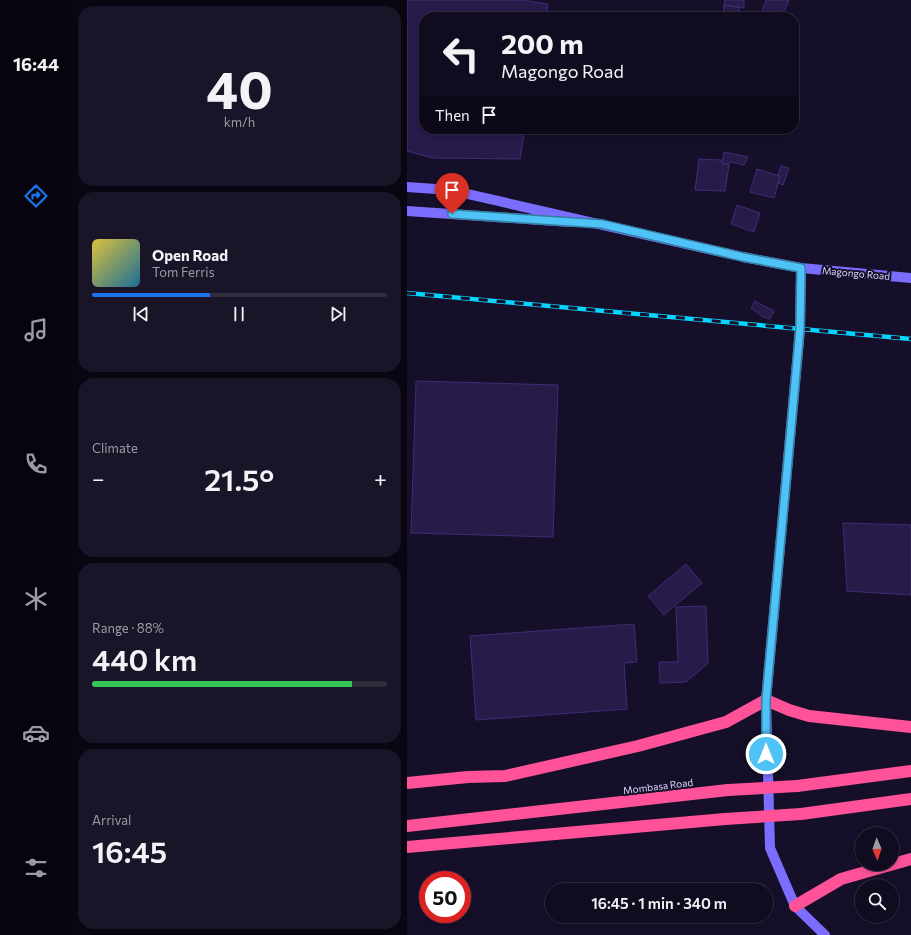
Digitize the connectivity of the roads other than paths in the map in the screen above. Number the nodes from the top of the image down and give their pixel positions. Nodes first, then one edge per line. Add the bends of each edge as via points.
1 (407, 187) edge
2 (407, 211) edge
3 (602, 224) junction
4 (801, 268) junction
5 (911, 278) edge
6 (766, 700) junction
7 (911, 727) edge
8 (911, 771) edge
9 (407, 783) edge
10 (911, 800) edge
11 (407, 826) edge
12 (407, 847) edge
13 (911, 859) edge
14 (795, 906) junction
15 (825, 935) edge

1 - 3 main road, Magongo Road via 450,190
2 - 3 main road, Magongo Road
3 - 4 main road, Magongo Road
4 - 5 main road, Magongo Road
4 - 6 main road via 800,329
6 - 7 highway via 809,716
6 - 9 highway via 726,722 638,746 505,776
6 - 14 main road via 770,848
8 - 11 highway, Mombasa Road, bridge via 797,786 728,790
10 - 12 highway, bridge via 801,814
13 - 14 highway via 841,879
14 - 15 main road

